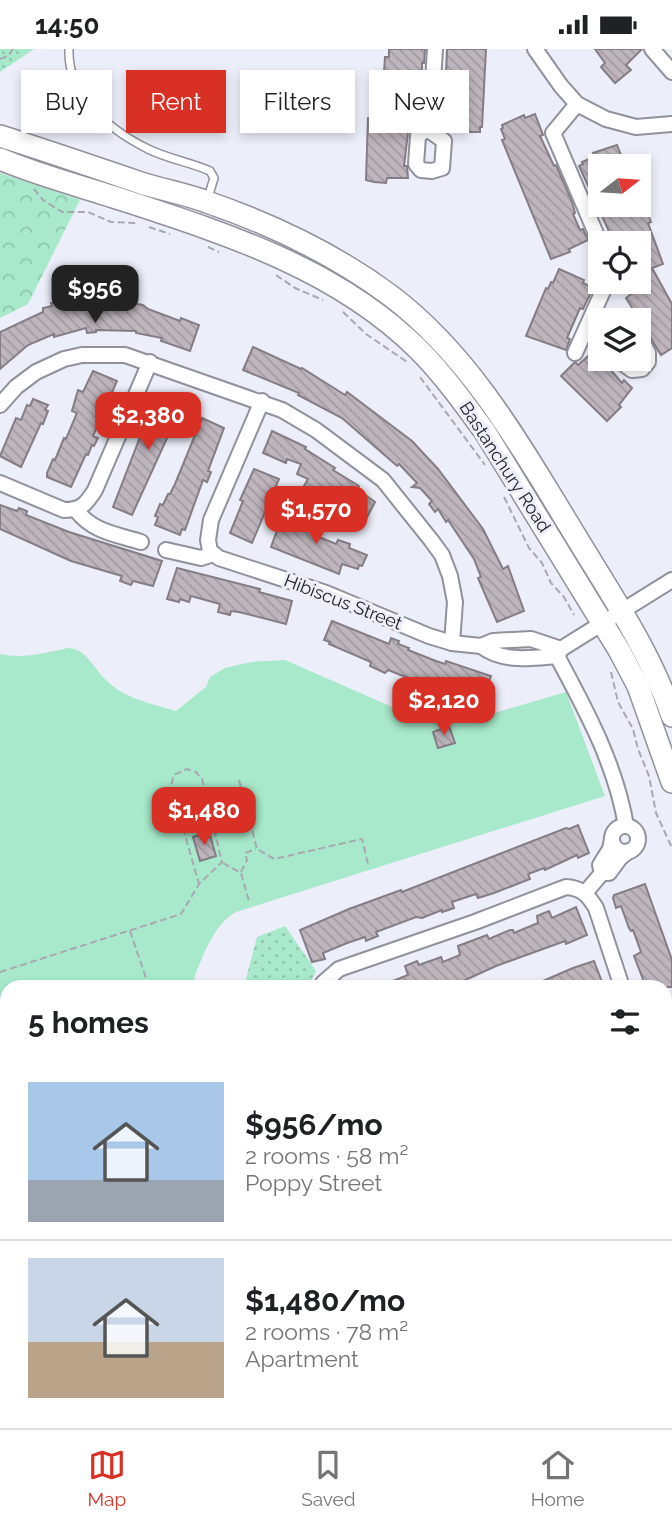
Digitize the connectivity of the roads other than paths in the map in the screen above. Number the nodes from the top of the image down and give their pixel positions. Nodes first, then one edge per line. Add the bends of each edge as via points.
1 (69, 49) edge
2 (435, 49) edge
3 (535, 49) edge
4 (652, 49) edge
5 (434, 70) edge
6 (672, 72) edge
7 (577, 104) junction
8 (672, 124) edge
9 (0, 135) edge
10 (0, 159) edge
11 (206, 202) junction
12 (595, 231) edge
13 (588, 332) edge
14 (575, 353) dead end
15 (150, 362) junction
16 (262, 401) junction
17 (0, 405) edge
18 (0, 483) edge
19 (76, 510) junction
20 (141, 542) dead end
21 (166, 550) dead end
22 (214, 554) junction
23 (672, 580) edge
24 (611, 616) junction
25 (515, 639) junction
26 (452, 643) junction
27 (481, 646) junction
28 (559, 652) junction
29 (514, 657) junction
30 (672, 716) edge
31 (672, 782) edge
32 (626, 826) junction
33 (612, 839) junction
34 (629, 851) junction
35 (602, 873) junction
36 (585, 893) junction
37 (326, 980) edge
38 (620, 980) edge

1 - 11 lane via 68,64 82,98 114,129 150,150 210,171 214,178
2 - 5 street
3 - 7 street
4 - 6 street
7 - 8 street via 636,127
7 - 12 street via 553,133
9 - 11 main road, Bastanchury Road
10 - 24 main road, Bastanchury Road via 274,254 328,282 380,317 417,348 464,403
11 - 24 main road, Bastanchury Road via 313,248 391,297 425,327 503,418
13 - 14 street
15 - 16 street
15 - 17 street via 125,355 64,359 36,372
15 - 19 street via 95,490 86,505
16 - 22 street via 211,520 208,540
16 - 26 street via 316,430 383,480 431,540 450,576 455,602
18 - 19 street via 64,510
19 - 20 street via 103,531
21 - 22 street, Hibiscus Street via 201,558
22 - 26 street, Hibiscus Street
23 - 24 street
24 - 28 street
24 - 30 main road, Bastanchury Road via 654,674
24 - 31 main road, Bastanchury Road
25 - 27 street, Hibiscus Street
25 - 28 street, Hibiscus Street via 540,641
25 - 29 street via 511,646
26 - 27 street, Hibiscus Street
27 - 29 street, Hibiscus Street via 498,656
28 - 29 street, Hibiscus Street
28 - 32 street via 591,718 621,797
32 - 33 street via 617,829
32 - 34 street via 637,835 637,845
33 - 34 street via 619,851
33 - 35 street via 600,865
34 - 35 street via 609,873
35 - 36 street
36 - 37 street via 566,887 339,969
36 - 38 street via 599,916

